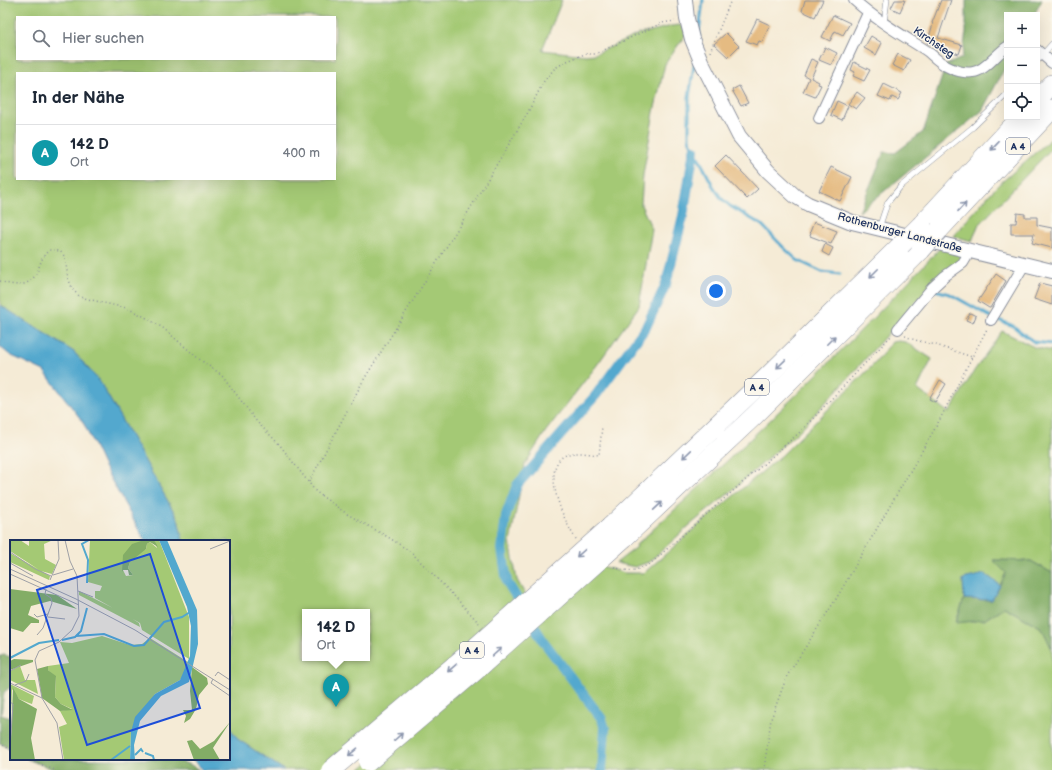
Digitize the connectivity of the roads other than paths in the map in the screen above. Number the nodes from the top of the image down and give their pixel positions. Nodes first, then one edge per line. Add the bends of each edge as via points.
1 (685, 0) edge
2 (854, 0) edge
3 (887, 0) edge
4 (868, 13) junction
5 (884, 24) junction
6 (1052, 44) edge
7 (1006, 48) edge
8 (1040, 54) edge
9 (1040, 56) edge
10 (1052, 63) edge
11 (1052, 84) edge
12 (1004, 97) edge
13 (1040, 97) edge
14 (1052, 109) edge
15 (818, 118) dead end
16 (1018, 120) edge
17 (879, 228) junction
18 (968, 250) junction
19 (1024, 265) junction
20 (1052, 271) edge
21 (991, 320) road end
22 (898, 329) road end
23 (617, 532) junction
24 (331, 770) edge
25 (359, 770) edge

1 - 17 street, Rothenburger Landstraße via 692,39 703,64 739,136 768,171 808,204 852,222
2 - 4 street, Kirchsteg
3 - 5 lane
4 - 5 street, Kirchsteg
4 - 15 street
5 - 7 street, Kirchsteg via 946,66 963,72 982,69
6 - 8 lane
9 - 10 street
11 - 13 highway
12 - 17 lane via 973,127 901,186 888,202
23 -> 14 highway, A 4, bridge via 758,412 921,250
16 -> 23 highway, A 4, bridge via 922,224 766,378
17 - 18 street, Rothenburger Landstraße
18 - 19 street, Rothenburger Landstraße
18 - 22 street via 963,263 932,288
19 - 20 street, Rothenburger Landstraße
19 - 21 street
23 -> 24 highway, A 4, bridge via 473,649
25 -> 23 highway, A 4, bridge via 480,667

